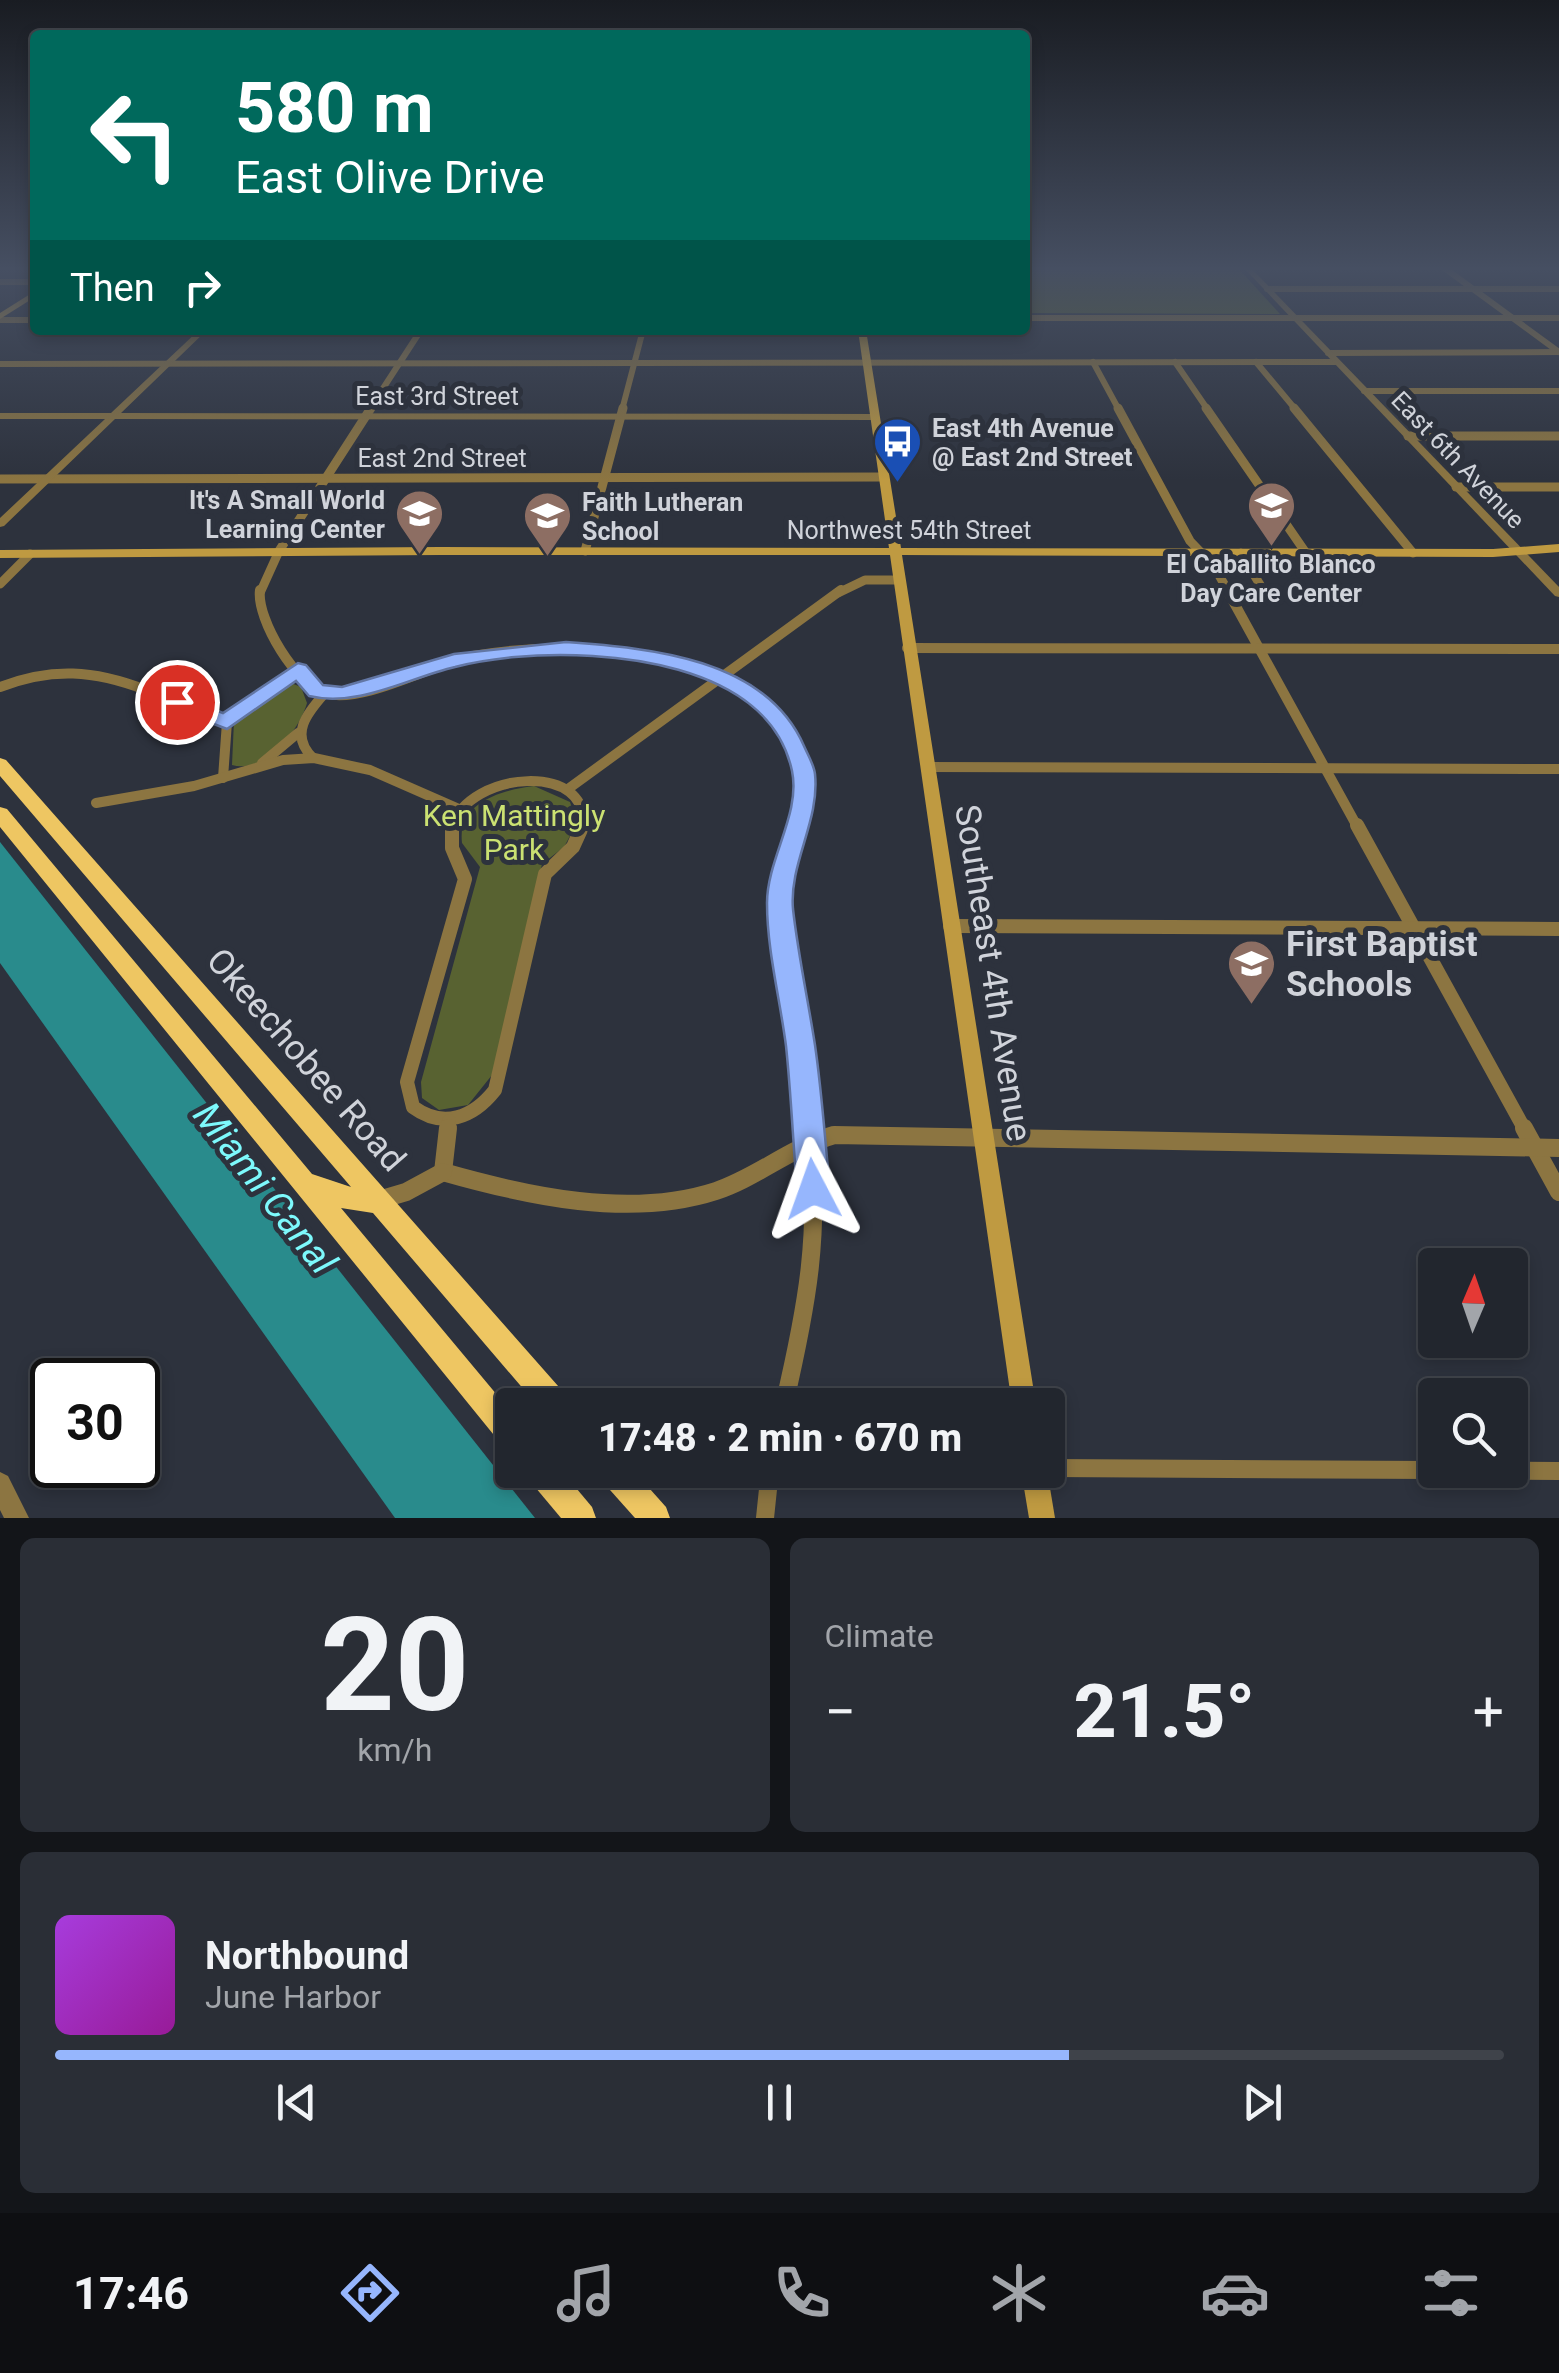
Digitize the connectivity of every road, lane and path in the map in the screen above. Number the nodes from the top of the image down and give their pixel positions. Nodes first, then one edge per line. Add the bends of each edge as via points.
1 (194, 338) edge
2 (417, 338) edge
3 (641, 338) edge
4 (863, 338) edge
5 (1314, 338) edge
6 (1328, 352) junction
7 (1559, 352) edge
8 (1094, 362) junction
9 (1175, 362) junction
10 (1256, 362) junction
11 (1337, 362) junction
12 (0, 364) edge
13 (635, 364) junction
14 (867, 364) junction
15 (167, 365) junction
16 (400, 365) junction
17 (1364, 391) junction
18 (1559, 391) edge
19 (0, 416) edge
20 (112, 416) junction
21 (366, 416) junction
22 (621, 416) junction
23 (875, 418) junction
24 (1408, 436) junction
25 (1559, 436) edge
26 (884, 477) junction
27 (326, 478) junction
28 (603, 478) junction
29 (0, 479) edge
30 (46, 479) junction
31 (1456, 487) junction
32 (1559, 487) edge
33 (0, 524) edge
34 (1559, 548) edge
35 (585, 551) junction
36 (1517, 551) junction
37 (278, 552) junction
38 (894, 552) junction
39 (1200, 552) junction
40 (1241, 552) junction
41 (1306, 553) junction
42 (1413, 553) junction
43 (0, 554) edge
44 (30, 554) junction
45 (1559, 558) edge
46 (898, 580) junction
47 (0, 584) edge
48 (1266, 594) dead end
49 (1559, 594) edge
50 (907, 648) junction
51 (1259, 648) junction
52 (1559, 649) edge
53 (298, 670) junction
54 (722, 679) junction
55 (0, 687) edge
56 (325, 694) junction
57 (227, 722) junction
58 (300, 732) junction
59 (313, 758) junction
60 (0, 764) edge
61 (926, 767) junction
62 (1326, 768) junction
63 (1559, 769) edge
64 (250, 770) junction
65 (223, 778) junction
66 (568, 789) junction
67 (96, 803) dead end
68 (459, 810) junction
69 (0, 814) edge
70 (950, 926) junction
71 (1414, 928) junction
72 (1559, 929) edge
73 (449, 1121) junction
74 (982, 1139) junction
75 (810, 1142) junction
76 (1535, 1148) junction
77 (1559, 1148) edge
78 (443, 1172) junction
79 (304, 1182) junction
80 (1559, 1192) edge
81 (378, 1200) junction
82 (541, 1388) edge
83 (788, 1388) edge
84 (1021, 1388) edge
85 (495, 1414) edge
86 (1065, 1468) edge
87 (1418, 1470) edge
88 (1528, 1470) edge
89 (1559, 1470) edge
90 (0, 1484) edge
91 (556, 1488) edge
92 (629, 1488) edge
93 (768, 1488) edge
94 (1037, 1488) edge
95 (17, 1518) edge
96 (581, 1518) edge
97 (655, 1518) edge
98 (765, 1518) edge
99 (1042, 1518) edge

1 - 15 street
2 - 16 street
3 - 13 street
4 - 14 main road, Southeast 4th Avenue
5 - 6 street, East 6th Avenue
6 - 7 street
6 - 11 street, East 6th Avenue
8 - 9 street
8 - 14 street
8 - 39 street
9 - 10 street
9 - 41 street
10 - 11 street
10 - 42 street
11 - 17 street, East 6th Avenue
12 - 15 street
13 - 14 street
13 - 16 street
13 - 22 street
14 - 23 main road, Southeast 4th Avenue
15 - 16 street
15 - 20 street
16 - 21 street
17 - 18 street
17 - 24 street, East 6th Avenue
19 - 20 street, East 3rd Street
20 - 21 street, East 3rd Street
20 - 30 street
21 - 22 street, East 3rd Street
21 - 27 street
22 - 23 street, East 3rd Street
22 - 28 street
23 - 26 main road, Southeast 4th Avenue
24 - 25 street
24 - 31 street, East 6th Avenue
26 - 28 street, East 2nd Street
26 - 38 main road, Southeast 4th Avenue
27 - 28 street, East 2nd Street
27 - 30 street, East 2nd Street
27 - 37 street
28 - 35 street
29 - 30 street, East 2nd Street
30 - 33 street
31 - 32 street
31 - 36 street, East 6th Avenue
34 - 36 main road, Northwest 54th Street
35 - 37 main road, Northwest 54th Street
35 - 38 main road, Northwest 54th Street
36 - 42 main road, Northwest 54th Street
36 - 45 main road, Northwest 54th Street
36 - 49 street
37 - 44 main road, Northwest 54th Street
37 - 53 street via 260,588 259,608 264,626
38 - 39 main road, Northwest 54th Street
38 - 46 main road, Southeast 4th Avenue
39 - 40 main road, Northwest 54th Street
39 - 51 street
40 - 41 main road, Northwest 54th Street
40 - 48 street
41 - 42 main road, Northwest 54th Street
43 - 44 main road, Northwest 54th Street
44 - 47 street
46 - 50 main road, Southeast 4th Avenue
46 - 54 street via 848,586
50 - 51 street
50 - 61 main road, Southeast 4th Avenue
51 - 52 street
51 - 62 street
53 - 56 street
53 - 57 street
54 - 56 street via 635,654 539,649 454,660 361,690
54 - 66 street
54 - 75 street via 772,709 804,772 800,820 780,894
55 - 57 street via 36,674 88,670
56 - 58 street
57 - 65 street
58 - 59 street via 300,748
58 - 64 street
59 - 64 street
59 - 68 street via 372,773
60 - 81 highway, Okeechobee Road
61 - 62 street
61 - 70 main road, Southeast 4th Avenue
62 - 63 street
62 - 71 street
64 - 65 street
65 - 67 street
66 - 68 street via 511,781 484,790
66 - 73 street via 580,801 582,830 545,874 499,1083 482,1107
68 - 73 street via 450,839 465,879 406,1088 419,1112
69 - 79 highway
70 - 71 street
70 - 74 main road, Southeast 4th Avenue
71 - 72 street
71 - 76 street
73 - 78 street
74 - 75 street via 848,1134
74 - 76 street
74 - 84 main road, Southeast 4th Avenue
75 - 78 street via 736,1182 683,1200 564,1197
75 - 83 street via 812,1275
76 - 77 street
76 - 80 street
78 - 81 street
79 - 81 highway via 350,1199
79 - 85 highway
81 - 82 highway, Okeechobee Road
86 - 87 street
88 - 89 street
90 - 95 street
91 - 96 highway
92 - 97 highway
93 - 98 street
94 - 99 main road

